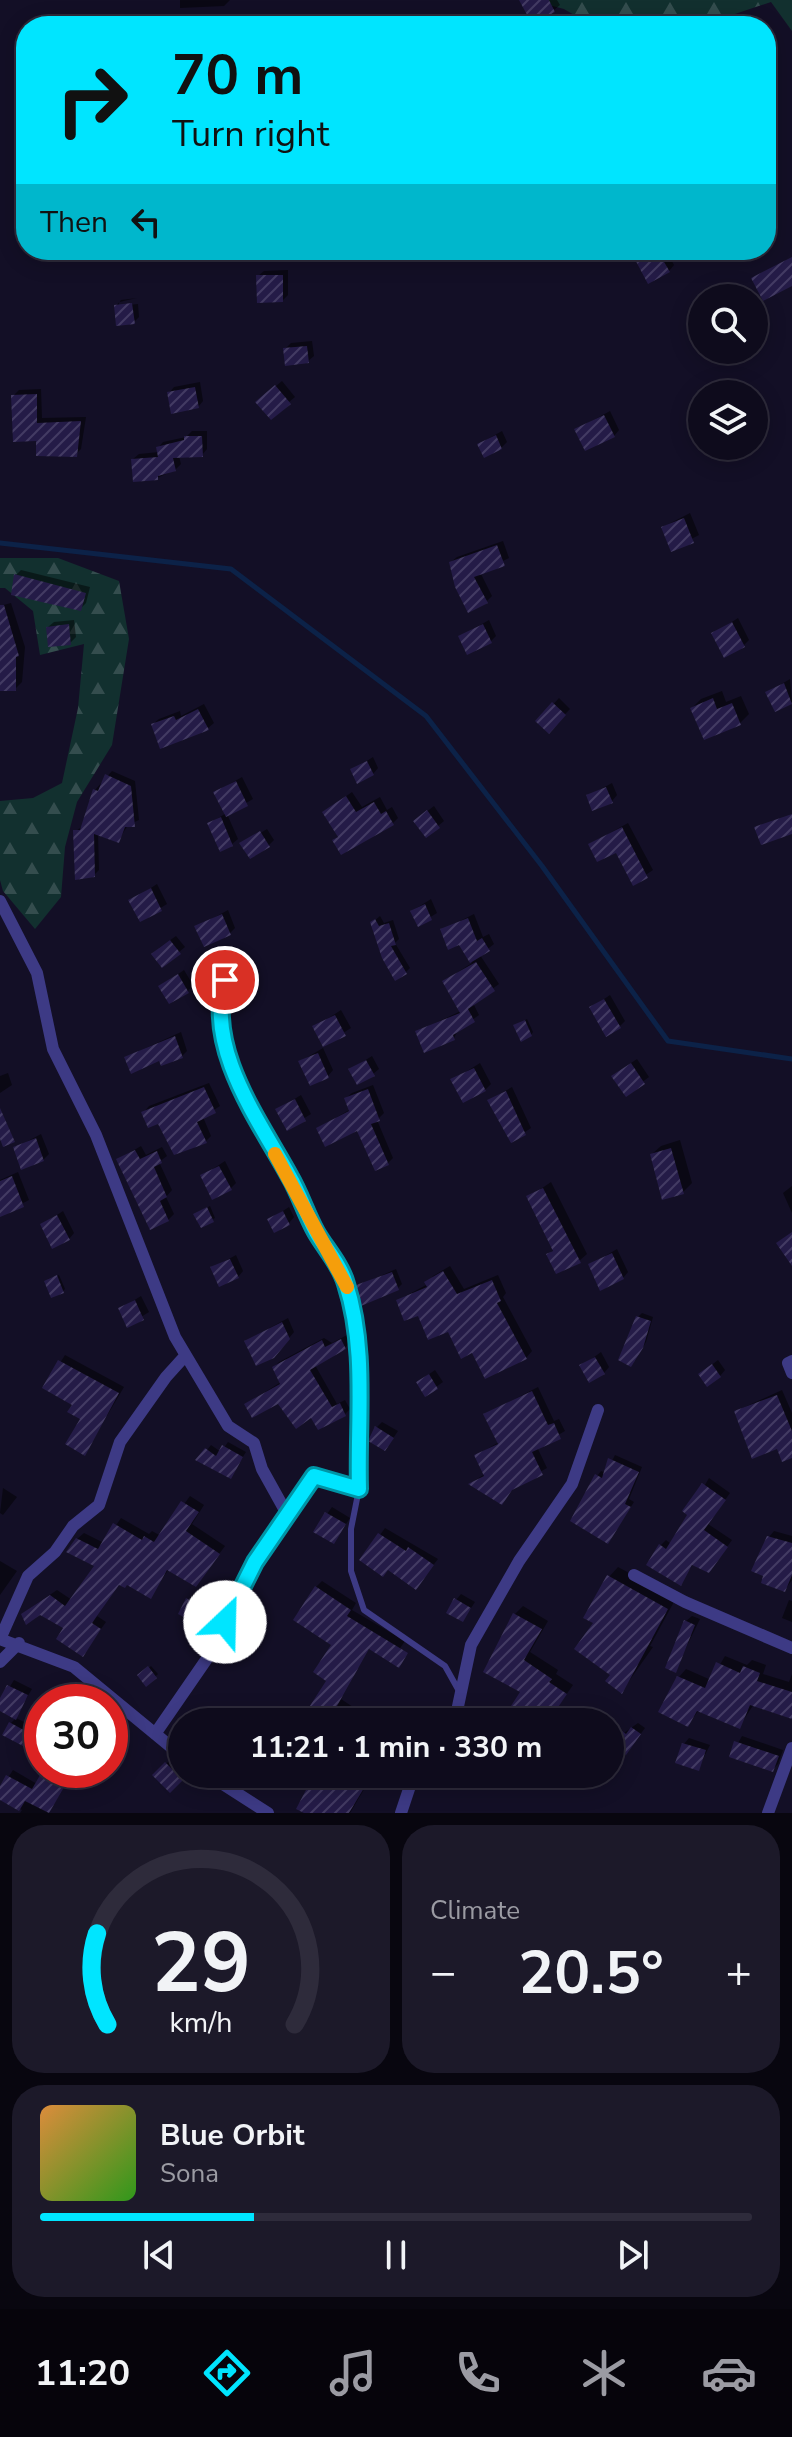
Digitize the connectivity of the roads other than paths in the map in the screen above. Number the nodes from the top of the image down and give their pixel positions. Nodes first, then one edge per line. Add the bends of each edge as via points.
1 (0, 901) edge
2 (225, 980) dead end
3 (185, 1356) junction
4 (792, 1361) edge
5 (792, 1373) edge
6 (598, 1410) dead end
7 (359, 1489) junction
8 (287, 1514) junction
9 (634, 1575) dead end
10 (0, 1639) edge
11 (19, 1643) junction
12 (792, 1648) edge
13 (0, 1662) edge
14 (460, 1694) junction
15 (458, 1708) edge
16 (155, 1734) junction
17 (168, 1745) edge
18 (792, 1748) edge
19 (229, 1788) edge
20 (409, 1788) edge
21 (268, 1813) edge
22 (401, 1813) edge
23 (768, 1813) edge

1 - 3 street via 37,973 53,1049 96,1135
2 - 7 street via 220,998 228,1052 252,1113 346,1280 358,1332
3 - 8 street via 228,1426 254,1443
3 - 10 street via 120,1442 99,1505 28,1576
4 - 5 street
6 - 14 street via 572,1484 471,1645
7 - 8 street via 314,1476
7 - 14 lane via 351,1529 351,1571 364,1610 445,1666
8 - 16 street via 235,1597 215,1647
9 - 12 street
10 - 11 street
11 - 13 street
11 - 16 street via 74,1667
14 - 15 street
16 - 17 street
18 - 23 street
19 - 21 street
20 - 22 street

